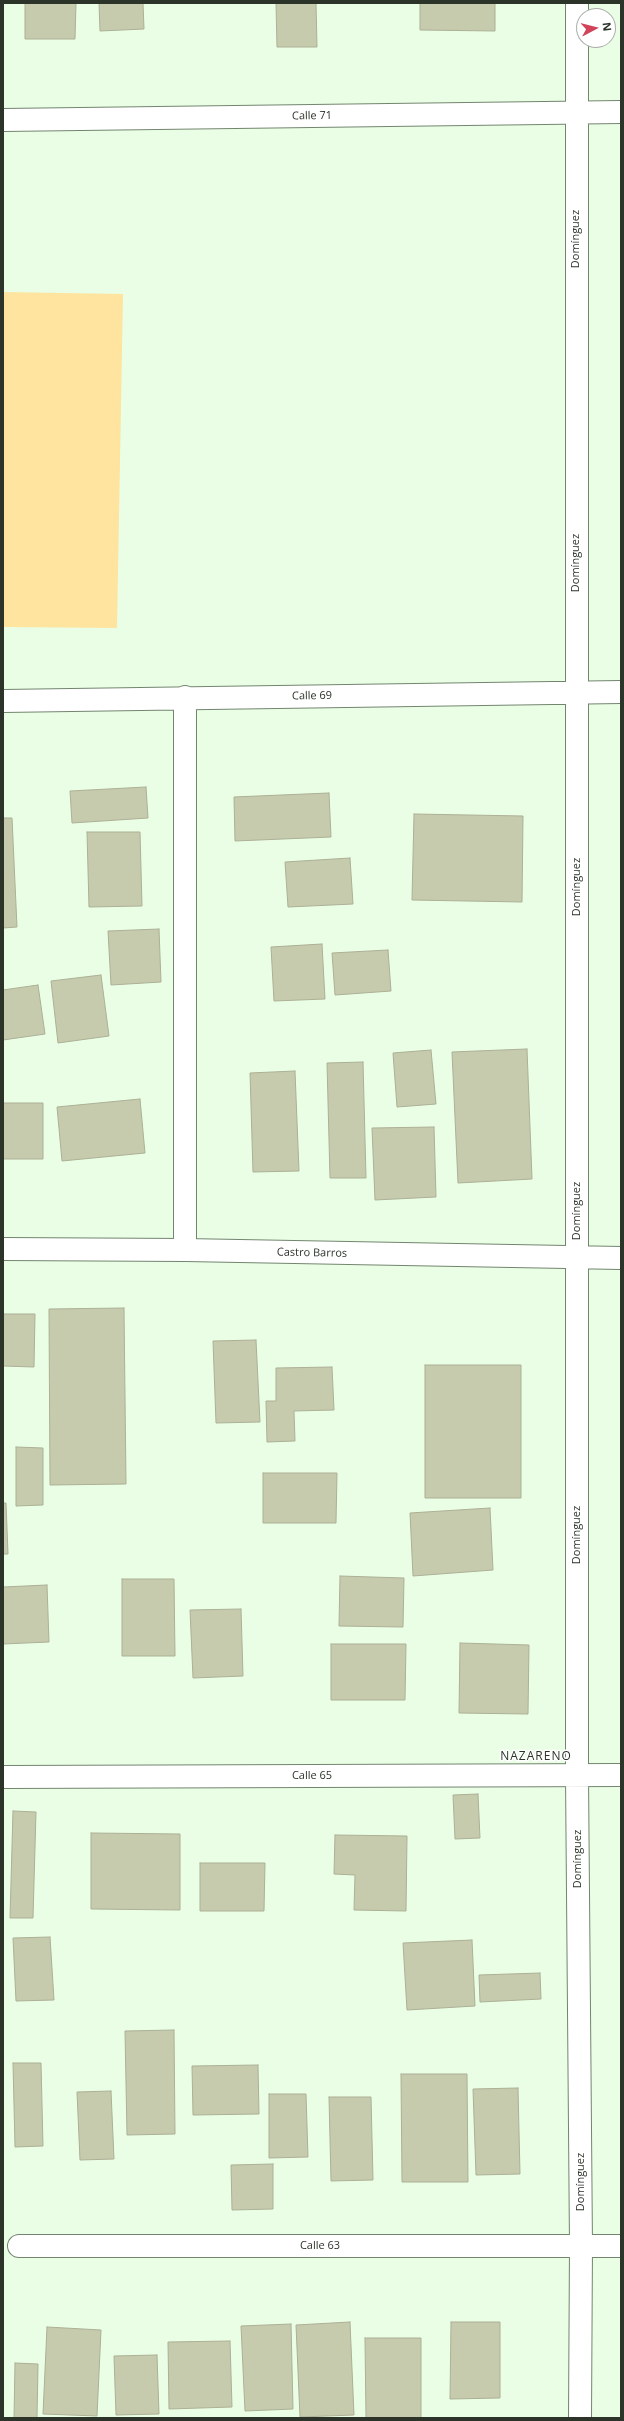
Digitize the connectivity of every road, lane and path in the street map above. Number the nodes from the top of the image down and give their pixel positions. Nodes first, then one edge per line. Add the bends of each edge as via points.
1 (576, 3) edge
2 (621, 112) edge
3 (576, 113) junction
4 (3, 120) edge
5 (576, 692) junction
6 (621, 692) edge
7 (185, 697) junction
8 (3, 700) edge
9 (3, 1249) edge
10 (185, 1250) junction
11 (577, 1258) junction
12 (621, 1258) edge
13 (621, 1775) edge
14 (577, 1776) junction
15 (3, 1777) edge
16 (581, 2245) junction
17 (19, 2246) dead end
18 (621, 2246) edge
19 (580, 2418) edge

1 - 3 street, Domínguez
2 - 3 street, Calle 71
3 - 4 street, Calle 71
3 - 5 street, Domínguez
5 - 6 street, Calle 69
5 - 7 street, Calle 69
5 - 11 street, Domínguez
7 - 8 street, Calle 69
7 - 10 street
9 - 10 street, Castro Barros
10 - 11 street, Castro Barros
11 - 12 street, Castro Barros
11 - 14 street, Domínguez
13 - 14 street, Calle 65
14 - 15 street, Calle 65
14 - 16 street, Domínguez
16 - 17 street, Calle 63
16 - 18 street, Calle 63
16 - 19 street, Domínguez

